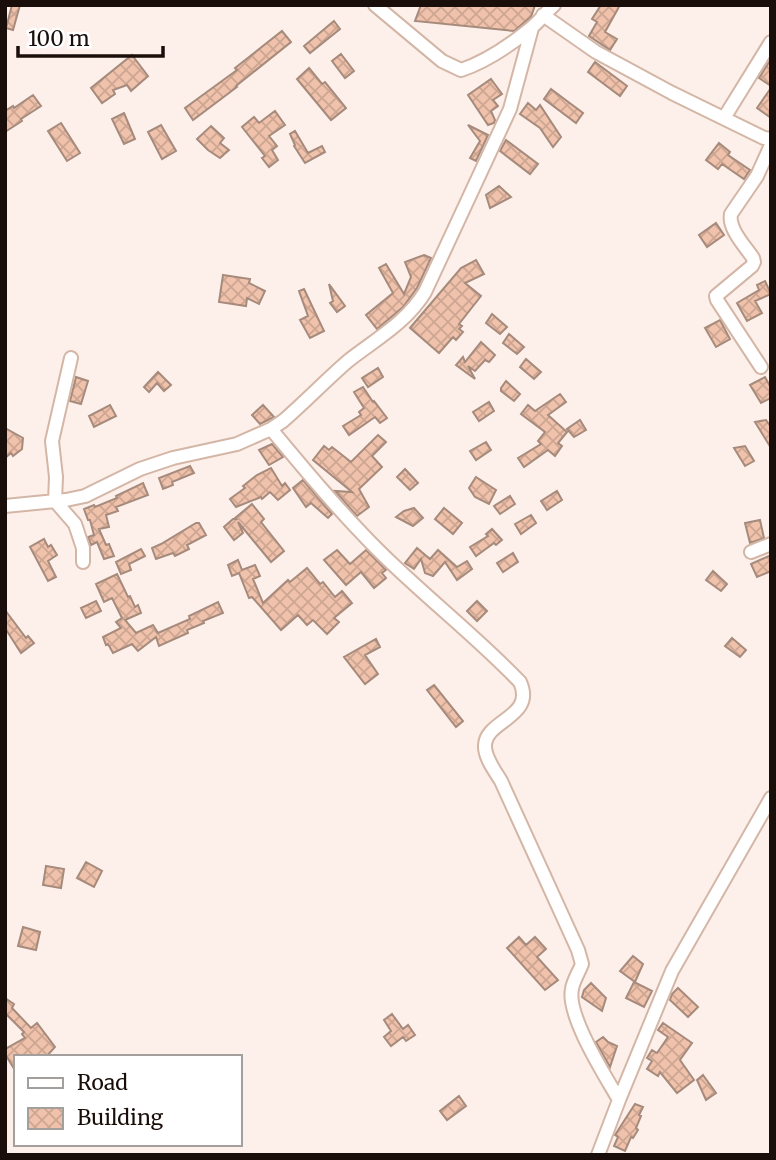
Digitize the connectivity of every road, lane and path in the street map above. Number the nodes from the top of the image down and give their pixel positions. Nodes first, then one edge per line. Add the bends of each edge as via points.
1 (375, 5) edge
2 (554, 5) edge
3 (543, 15) junction
4 (531, 28) junction
5 (771, 42) edge
6 (724, 118) junction
7 (771, 139) edge
8 (771, 145) edge
9 (71, 358) dead end
10 (761, 367) dead end
11 (271, 429) junction
12 (55, 501) junction
13 (5, 506) edge
14 (771, 544) edge
15 (751, 552) dead end
16 (83, 562) dead end
17 (771, 798) edge
18 (619, 1100) junction
19 (598, 1155) edge

1 - 4 street via 442,61 461,70 479,64
2 - 3 street
3 - 4 street
3 - 6 street via 596,52
4 - 11 street via 510,109 416,307
5 - 6 street
6 - 7 street
8 - 10 street via 729,219 754,262 716,296
9 - 12 street via 52,441
11 - 12 street via 237,444 140,469 85,496
11 - 18 street via 379,551 520,682 523,701 488,735 485,745 578,950 582,964 572,1001 584,1038
12 - 13 street
12 - 16 street via 75,524
14 - 15 street
17 - 18 street via 672,971
18 - 19 street

